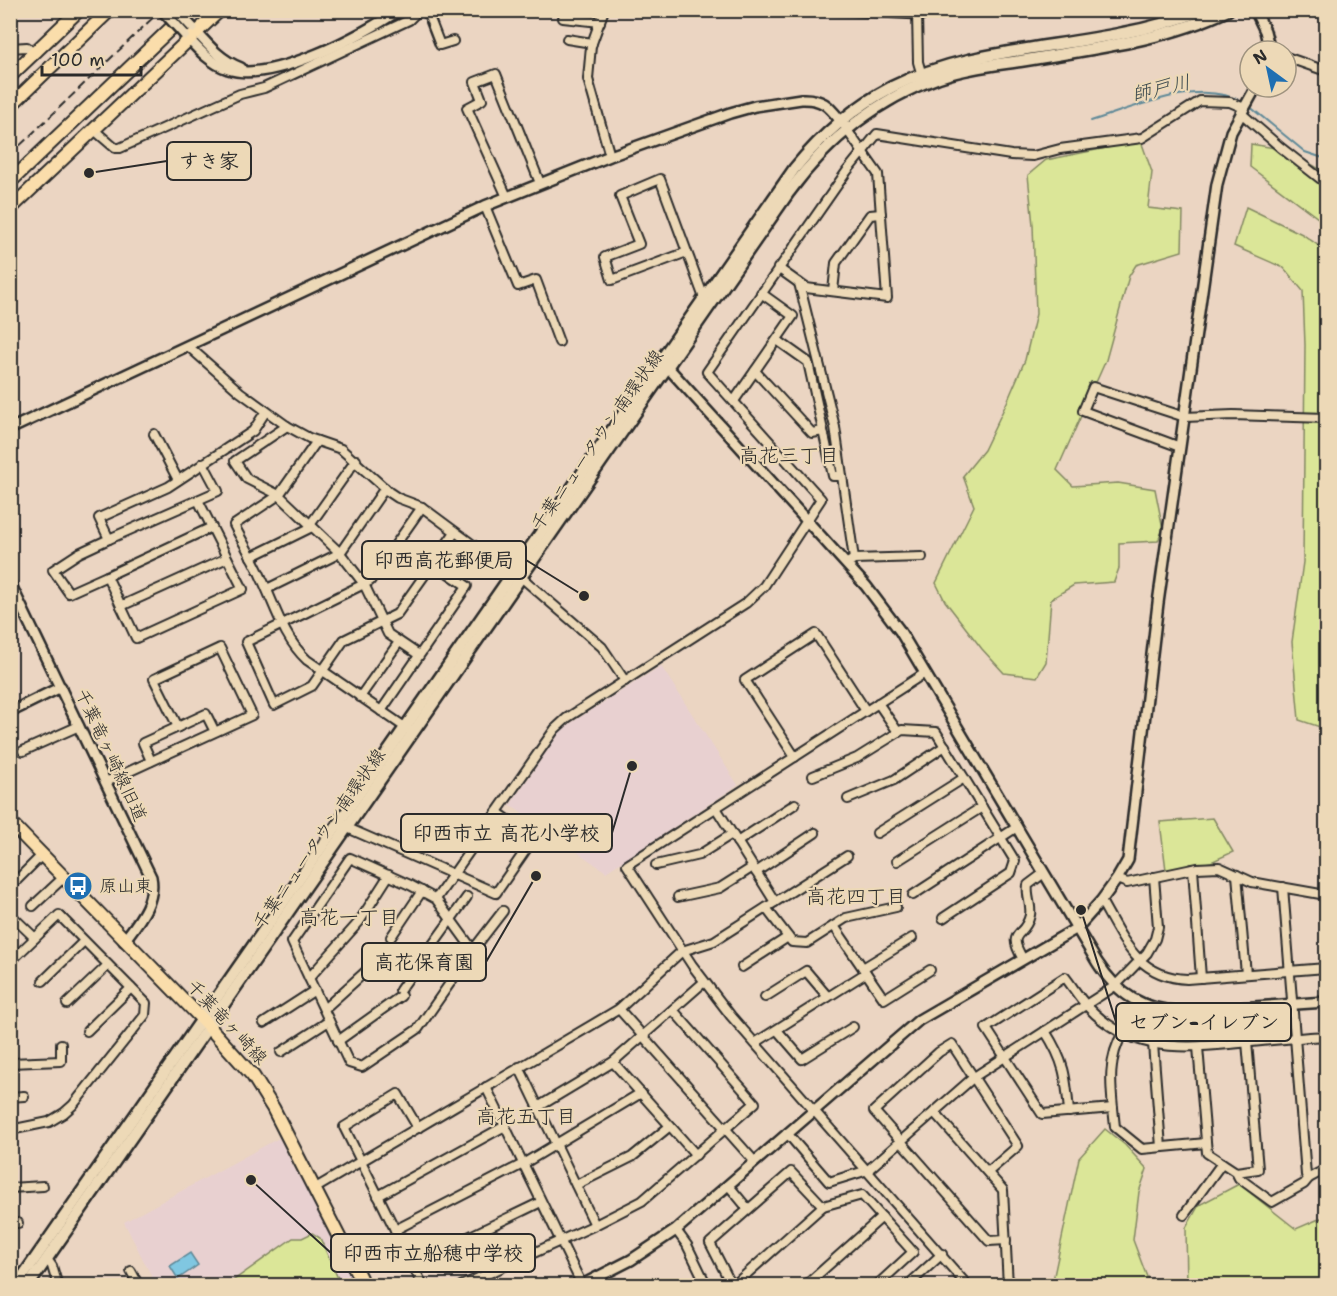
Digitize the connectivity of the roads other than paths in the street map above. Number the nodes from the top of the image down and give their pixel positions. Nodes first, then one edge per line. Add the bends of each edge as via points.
1 (79, 10) edge
2 (110, 10) edge
3 (162, 10) edge
4 (176, 10) edge
5 (190, 10) edge
6 (220, 10) edge
7 (399, 10) edge
8 (421, 10) edge
9 (604, 10) edge
10 (833, 10) edge
11 (960, 10) edge
12 (1203, 10) edge
13 (1228, 10) edge
14 (1255, 10) edge
15 (917, 14) junction
16 (563, 18) dead end
17 (600, 22) junction
18 (190, 33) junction
19 (567, 39) dead end
20 (1267, 39) edge
21 (453, 41) dead end
22 (592, 43) junction
23 (10, 48) edge
24 (34, 54) junction
25 (1298, 61) edge
26 (1326, 71) edge
27 (10, 76) edge
28 (923, 79) junction
29 (1250, 99) edge
30 (10, 106) edge
31 (1243, 111) junction
32 (844, 126) junction
33 (93, 129) junction
34 (863, 153) junction
35 (610, 156) junction
36 (10, 182) edge
37 (540, 183) junction
38 (1326, 183) edge
39 (507, 197) junction
40 (485, 206) junction
41 (10, 209) edge
42 (882, 214) junction
43 (687, 252) junction
44 (778, 268) junction
45 (799, 283) junction
46 (833, 291) junction
47 (761, 293) junction
48 (704, 298) junction
49 (777, 340) junction
50 (559, 342) dead end
51 (188, 346) junction
52 (664, 363) junction
53 (755, 371) junction
54 (734, 401) junction
55 (266, 411) junction
56 (1185, 417) junction
57 (1326, 418) edge
58 (287, 426) junction
59 (10, 429) edge
60 (823, 431) junction
61 (154, 434) dead end
62 (317, 441) junction
63 (1180, 447) junction
64 (356, 460) junction
65 (203, 464) junction
66 (842, 476) junction
67 (178, 480) junction
68 (385, 488) junction
69 (279, 495) junction
70 (198, 500) junction
71 (422, 507) junction
72 (806, 522) junction
73 (311, 526) junction
74 (212, 527) junction
75 (455, 532) junction
76 (109, 539) junction
77 (339, 553) junction
78 (922, 556) dead end
79 (251, 557) junction
80 (227, 558) junction
81 (850, 562) junction
82 (433, 563) junction
83 (518, 574) junction
84 (107, 576) junction
85 (10, 583) edge
86 (364, 584) junction
87 (267, 589) junction
88 (122, 606) junction
89 (382, 621) junction
90 (283, 624) junction
91 (399, 642) junction
92 (419, 655) junction
93 (322, 671) junction
94 (925, 673) junction
95 (625, 681) junction
96 (61, 687) junction
97 (360, 697) junction
98 (878, 703) junction
99 (381, 711) junction
100 (866, 711) junction
101 (10, 712) edge
102 (79, 726) junction
103 (177, 727) junction
104 (409, 731) junction
105 (214, 732) junction
106 (898, 732) junction
107 (945, 747) junction
108 (23, 751) dead end
109 (795, 757) junction
110 (151, 761) junction
111 (813, 776) dead end
112 (964, 778) junction
113 (106, 783) junction
114 (848, 799) dead end
115 (795, 804) dead end
116 (982, 807) junction
117 (716, 808) junction
118 (497, 812) junction
119 (10, 822) edge
120 (343, 826) junction
121 (1017, 827) junction
122 (815, 833) dead end
123 (877, 833) dead end
124 (735, 838) junction
125 (1000, 838) junction
126 (42, 855) junction
127 (848, 856) dead end
128 (897, 861) dead end
129 (656, 865) dead end
130 (754, 869) junction
131 (1193, 869) junction
132 (1044, 873) junction
133 (452, 874) junction
134 (389, 875) junction
135 (1237, 875) junction
136 (1154, 877) junction
137 (63, 878) junction
138 (1117, 879) junction
139 (1283, 886) junction
140 (10, 887) edge
141 (422, 891) junction
142 (914, 894) dead end
143 (1326, 895) edge
144 (467, 897) dead end
145 (678, 897) dead end
146 (436, 899) junction
147 (1101, 901) junction
148 (775, 902) junction
149 (33, 906) dead end
150 (896, 907) dead end
151 (766, 908) junction
152 (503, 911) dead end
153 (10, 914) edge
154 (943, 918) dead end
155 (450, 919) junction
156 (834, 926) junction
157 (1077, 928) junction
158 (788, 937) junction
159 (35, 938) junction
160 (391, 938) dead end
161 (912, 938) dead end
162 (84, 941) junction
163 (124, 941) junction
164 (473, 950) junction
165 (682, 951) junction
166 (1023, 959) junction
167 (1139, 961) junction
168 (10, 962) edge
169 (374, 964) dead end
170 (108, 965) junction
171 (742, 967) dead end
172 (1326, 968) edge
173 (930, 970) dead end
174 (865, 971) junction
175 (1290, 971) junction
176 (1246, 974) junction
177 (309, 978) junction
178 (1201, 978) junction
179 (43, 981) dead end
180 (704, 982) junction
181 (1115, 986) junction
182 (131, 988) junction
183 (315, 990) junction
184 (765, 997) dead end
185 (828, 997) junction
186 (1326, 1002) edge
187 (68, 1004) dead end
188 (1086, 1005) junction
189 (1293, 1005) junction
190 (324, 1009) junction
191 (619, 1009) junction
192 (673, 1010) junction
193 (329, 1021) junction
194 (205, 1023) junction
195 (264, 1023) dead end
196 (853, 1027) dead end
197 (777, 1029) junction
198 (87, 1031) dead end
199 (1045, 1031) junction
200 (1123, 1033) junction
201 (643, 1036) junction
202 (1326, 1036) edge
203 (1296, 1038) junction
204 (338, 1041) junction
205 (1247, 1042) junction
206 (755, 1043) junction
207 (61, 1044) dead end
208 (1153, 1044) junction
209 (1198, 1047) junction
210 (281, 1052) dead end
211 (1005, 1057) junction
212 (613, 1062) junction
213 (10, 1063) edge
214 (519, 1067) junction
215 (974, 1077) junction
216 (486, 1087) junction
217 (641, 1093) junction
218 (24, 1096) dead end
219 (10, 1097) edge
220 (538, 1107) junction
221 (1113, 1108) junction
222 (814, 1109) junction
223 (934, 1112) junction
224 (1069, 1112) junction
225 (505, 1126) junction
226 (670, 1126) junction
227 (418, 1128) junction
228 (726, 1129) junction
229 (10, 1130) edge
230 (787, 1133) junction
231 (901, 1141) junction
232 (1206, 1143) junction
233 (556, 1144) junction
234 (1161, 1147) junction
235 (696, 1155) junction
236 (361, 1161) junction
237 (755, 1162) junction
238 (1222, 1163) junction
239 (523, 1164) junction
240 (1326, 1169) edge
241 (868, 1170) junction
242 (988, 1172) junction
243 (1236, 1172) junction
244 (1309, 1178) junction
245 (576, 1185) junction
246 (43, 1186) dead end
247 (729, 1186) junction
248 (10, 1188) edge
249 (314, 1189) junction
250 (378, 1196) junction
251 (541, 1202) junction
252 (823, 1206) junction
253 (748, 1209) junction
254 (1184, 1215) dead end
255 (882, 1217) junction
256 (596, 1225) junction
257 (395, 1230) junction
258 (676, 1230) junction
259 (1006, 1240) junction
260 (560, 1241) junction
261 (942, 1254) junction
262 (47, 1259) junction
263 (412, 1264) junction
264 (131, 1271) dead end
265 (601, 1276) junction
266 (18, 1283) edge
267 (581, 1285) edge
268 (1008, 1285) edge
269 (58, 1286) edge
270 (139, 1286) edge
271 (364, 1286) edge
272 (423, 1286) edge
273 (461, 1286) edge
274 (605, 1286) edge
275 (707, 1286) edge
276 (732, 1286) edge
277 (805, 1286) edge
278 (876, 1286) edge
279 (907, 1286) edge
280 (968, 1286) edge
281 (988, 1286) edge

1 - 24 main road
2 - 30 main road
3 - 18 street, bridge
4 - 18 street, bridge
5 - 36 main road
6 - 18 main road
7 - 18 street via 342,42 290,65 262,71 231,64
8 - 21 street via 428,15 440,45
8 - 33 street via 409,20 264,88 240,94 120,148
9 - 17 street
10 - 15 street
11 - 15 street
12 - 28 main road, 千葉ニュータウン南環状線 via 1124,33 965,61
13 - 28 main road, 千葉ニュータウン南環状線 via 1189,27 1142,39
14 - 20 street
15 - 28 street via 918,62
16 - 17 street
17 - 22 street
18 - 33 main road
19 - 22 street
22 - 35 street via 588,79
23 - 24 street via 27,46
24 - 27 main road
25 - 26 street
28 - 32 main road, 千葉ニュータウン南環状線 via 891,88
29 - 31 street
31 - 34 street via 1230,102 1200,101 1142,138 1033,156 877,134
31 - 38 street
31 - 56 street via 1231,132 1217,184
32 - 34 street
32 - 35 street via 827,104 801,99 737,111
32 - 48 main road, 千葉ニュータウン南環状線 via 811,148
32 - 52 main road, 千葉ニュータウン南環状線 via 802,174
33 - 41 main road
34 - 42 street via 878,174
34 - 44 street
35 - 37 street
37 - 39 street
37 - 39 street via 496,74 475,82 482,100 467,108
39 - 40 street
40 - 50 street via 518,286 536,280
40 - 51 street
42 - 46 street via 870,215 836,263
42 - 46 street via 887,298
43 - 43 street via 660,179 620,196 639,244 605,257 612,280
43 - 48 street
44 - 45 street
44 - 47 street
45 - 46 street via 806,288
45 - 66 street via 835,427
47 - 49 street via 793,315
47 - 54 street via 707,372
48 - 52 main road, 千葉ニュータウン南環状線
49 - 53 street
49 - 60 street via 808,362
51 - 55 street
51 - 59 street
52 - 72 street
52 - 83 main road, 千葉ニュータウン南環状線
53 - 54 street
53 - 60 street via 812,433
54 - 72 street via 821,499
55 - 58 street
55 - 65 street via 253,431
56 - 57 street
56 - 63 street
56 - 63 street via 1093,387 1083,411
58 - 62 street
58 - 69 street via 235,460 248,479
60 - 66 street via 833,476
61 - 67 street
62 - 64 street via 342,449
62 - 69 street
63 - 138 street via 1128,860
64 - 68 street
64 - 73 street
65 - 67 street
65 - 70 street via 218,491
66 - 81 street
67 - 76 street via 99,518
68 - 71 street
68 - 77 street
69 - 73 street
69 - 79 street via 234,525
70 - 74 street
70 - 76 street
71 - 75 street
71 - 86 street
72 - 81 street
72 - 95 street via 764,586 746,603
73 - 77 street
73 - 79 street
74 - 80 street
74 - 84 street
75 - 82 street
75 - 83 street
76 - 84 street via 53,570 69,593
77 - 86 street
77 - 87 street
78 - 81 street
79 - 87 street
80 - 88 street
80 - 88 street via 243,589 222,599 136,638
81 - 94 street
82 - 89 street via 397,614
82 - 92 street via 467,586
83 - 95 street via 602,647
83 - 104 main road, 千葉ニュータウン南環状線
84 - 88 street
85 - 96 street, 千葉竜ヶ崎線旧道
86 - 89 street
86 - 90 street
87 - 90 street
89 - 91 street via 388,634
89 - 93 street via 344,640
90 - 93 street via 296,650
90 - 93 street via 246,642 274,705 312,686
91 - 92 street
91 - 97 street
92 - 99 street
93 - 97 street
94 - 98 street
94 - 121 street
95 - 118 street via 555,729
96 - 101 street
96 - 102 street, 千葉竜ヶ崎線旧道
97 - 99 street
98 - 100 street
98 - 106 street
99 - 104 street
100 - 109 street
100 - 109 street via 816,634 745,680
102 - 108 street
102 - 113 street, 千葉竜ヶ崎線旧道
103 - 105 street via 206,714
103 - 105 street via 154,679 220,648 252,715
103 - 110 street via 143,743
104 - 120 main road, 千葉ニュータウン南環状線
105 - 110 street
106 - 107 street via 936,732
106 - 111 street via 857,758
107 - 112 street
107 - 114 street via 894,780
109 - 117 street
110 - 113 street
112 - 116 street
112 - 123 street
113 - 163 street, 千葉竜ヶ崎線旧道 via 152,882 149,904
115 - 124 street
116 - 125 street
116 - 128 street
117 - 124 street
117 - 165 street via 627,865
118 - 133 street
118 - 133 street via 534,838 496,893
119 - 126 main road, 千葉竜ヶ崎線
120 - 133 street
120 - 194 main road, 千葉ニュータウン南環状線
121 - 125 street
121 - 132 street
122 - 130 street
124 - 129 street via 699,855
124 - 130 street
125 - 142 street
125 - 154 street via 1015,861 1011,873
126 - 137 main road, 千葉竜ヶ崎線
126 - 140 street
127 - 148 street
130 - 145 street via 720,888
130 - 148 street
131 - 135 street via 1220,867
131 - 136 street
131 - 178 street
132 - 157 street
132 - 166 street via 1028,885 1031,912 1015,941
133 - 146 street
134 - 141 street
134 - 177 street via 358,922
134 - 177 street via 350,858 292,942
135 - 139 street via 1252,882
135 - 176 street
136 - 138 street via 1126,883
136 - 167 street via 1157,932
137 - 149 street
137 - 163 main road, 千葉竜ヶ崎線
138 - 147 street
139 - 143 street
139 - 175 street
141 - 146 street
141 - 160 street
144 - 155 street
146 - 155 street
147 - 157 street
147 - 167 street
148 - 151 street
150 - 156 street via 846,918
151 - 158 street
151 - 165 street via 714,941
152 - 164 street
153 - 159 street
155 - 164 street
155 - 204 street via 400,993
156 - 158 street via 807,943 792,942
156 - 174 street
157 - 166 street
157 - 181 street
158 - 171 street
159 - 162 street via 59,915
159 - 168 street
161 - 174 street
162 - 170 street
162 - 179 street
163 - 194 main road, 千葉竜ヶ崎線
164 - 204 street via 418,1029 362,1067 349,1063
165 - 180 street
165 - 191 street
166 - 222 street via 919,1020
167 - 178 street via 1171,978
167 - 181 street
169 - 190 street
170 - 182 street
170 - 187 street
172 - 175 street
173 - 174 street via 884,999
174 - 185 street
175 - 176 street
175 - 189 street
176 - 178 street
177 - 183 street
180 - 192 street
180 - 206 street
181 - 188 street
181 - 189 street via 1144,1005 1171,1011
182 - 198 street
182 - 229 street via 146,1003 145,1015 73,1105 49,1122
183 - 190 street
183 - 195 street
184 - 185 street via 806,971
185 - 197 street
186 - 189 street
188 - 199 street
188 - 200 street
188 - 211 street via 1065,977 986,1028
189 - 203 street
190 - 193 street
191 - 201 street
191 - 214 street
192 - 201 street
192 - 228 street via 754,1103
193 - 204 street
193 - 210 street
194 - 249 main road, 千葉竜ヶ崎線 via 264,1091
194 - 262 main road, 千葉ニュータウン南環状線
194 - 266 main road, 千葉ニュータウン南環状線
196 - 197 street via 802,1059
197 - 206 street
199 - 211 street
199 - 224 street via 1066,1071
200 - 208 street
200 - 221 street via 1112,1060
201 - 212 street
201 - 228 street
202 - 203 street
203 - 205 street
203 - 244 street
205 - 209 street
205 - 243 street via 1258,1169
206 - 222 street
207 - 213 street via 61,1061
208 - 209 street
208 - 234 street
209 - 232 street
211 - 215 street
211 - 224 street via 1042,1114
212 - 217 street
212 - 220 street
214 - 216 street
214 - 220 street
215 - 223 street
215 - 231 street via 952,1044 939,1052 874,1111
215 - 242 street via 1018,1146
216 - 225 street
216 - 227 street
217 - 226 street
217 - 233 street
218 - 219 street
220 - 233 street
221 - 224 street
221 - 234 street via 1115,1127 1142,1149
222 - 230 street
222 - 241 street
223 - 231 street
223 - 242 street
225 - 239 street
225 - 250 street
226 - 235 street
226 - 245 street via 632,1157
227 - 236 street
227 - 236 street via 398,1094 344,1127
228 - 235 street
228 - 237 street
230 - 237 street
230 - 241 street via 829,1182
231 - 241 street
231 - 259 street via 989,1241
232 - 234 street
232 - 238 street via 1207,1153
233 - 239 street
233 - 245 street
235 - 256 street via 642,1201
236 - 249 street
236 - 250 street
237 - 247 street
238 - 243 street
238 - 254 street
239 - 251 street
239 - 257 street
240 - 244 street
241 - 261 street
242 - 259 street via 1003,1190
243 - 244 street via 1272,1202
245 - 256 street
246 - 248 street
247 - 253 street
247 - 258 street
249 - 271 main road, 千葉竜ヶ崎線
250 - 257 street
251 - 260 street
251 - 263 street
252 - 253 street via 791,1172
252 - 255 street via 862,1195
252 - 276 street
253 - 276 street via 710,1243
255 - 277 street
255 - 278 street via 913,1252
256 - 260 street
257 - 263 street
258 - 265 street
258 - 275 street
259 - 268 street
260 - 267 street
260 - 273 street
261 - 279 street
261 - 280 street
262 - 266 main road, 千葉ニュータウン南環状線
262 - 269 street
263 - 272 street
264 - 270 street
265 - 267 street
265 - 274 street
268 - 281 street

